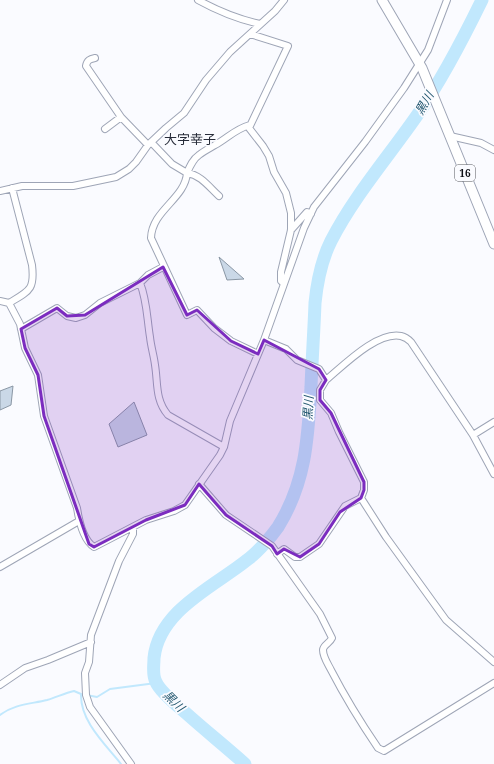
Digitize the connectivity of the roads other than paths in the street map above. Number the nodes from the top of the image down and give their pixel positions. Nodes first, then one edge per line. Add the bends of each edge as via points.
1 (198, 0) edge
2 (284, 0) edge
3 (382, 0) edge
4 (447, 0) edge
5 (260, 24) junction
6 (250, 34) junction
7 (95, 58) dead end
8 (420, 66) junction
9 (121, 117) junction
10 (250, 125) junction
11 (105, 129) dead end
12 (450, 136) junction
13 (149, 144) junction
14 (494, 150) edge
15 (187, 173) junction
16 (12, 188) junction
17 (0, 191) edge
18 (219, 196) dead end
19 (311, 214) junction
20 (291, 230) junction
21 (494, 244) edge
22 (164, 267) junction
23 (140, 283) junction
24 (283, 283) junction
25 (0, 301) edge
26 (9, 303) junction
27 (21, 329) junction
28 (264, 340) junction
29 (258, 354) junction
30 (326, 380) junction
31 (494, 422) edge
32 (473, 435) junction
33 (224, 447) junction
34 (494, 474) edge
35 (199, 484) junction
36 (361, 498) junction
37 (79, 521) junction
38 (133, 527) junction
39 (277, 554) junction
40 (0, 566) edge
41 (91, 642) junction
42 (494, 662) edge
43 (494, 683) edge
44 (0, 685) edge
45 (131, 764) edge

1 - 5 street via 241,20
2 - 5 street
3 - 8 main road, 16
4 - 8 street
5 - 6 street
6 - 10 street via 288,46
6 - 13 street via 230,52 206,80 184,113
7 - 9 street via 89,59 86,66
8 - 12 main road, 16
8 - 19 street
9 - 11 street
9 - 13 street
10 - 15 street via 229,134 199,155
10 - 20 street via 248,128 263,146 286,193 291,213
12 - 14 street via 481,143
12 - 21 main road, 16
13 - 15 street
13 - 16 street via 129,169 116,177 73,186
15 - 18 street via 194,174
15 - 22 street via 187,179 175,198 157,217 151,233
16 - 17 street
16 - 26 street via 34,277 27,292
19 - 20 street via 308,212
19 - 24 street
20 - 24 street via 281,272
22 - 23 street via 148,275
22 - 29 street via 187,315 197,310 231,341
23 - 27 street via 85,315 76,318 67,316 57,308
23 - 33 street via 145,296 158,397 162,408 168,415
24 - 28 street
25 - 26 street
26 - 27 street
27 - 37 street via 25,348 38,376 44,416 77,508
28 - 29 street
28 - 30 street via 286,349 297,360 319,369
29 - 33 street via 230,421
30 - 32 street via 378,340 395,336 405,337 411,342
30 - 36 street via 320,390 320,400 332,413 338,432 364,482
31 - 32 street
32 - 34 street
33 - 35 street
35 - 38 street via 185,505
35 - 39 street via 226,514 272,546
36 - 39 street via 345,506 318,544 300,557 284,549
36 - 42 street via 446,620
37 - 38 street via 89,544 94,547
37 - 40 street
38 - 41 street via 134,534 119,561 91,635
39 - 43 street via 320,614 332,638 324,647 325,657 378,748 384,751
41 - 44 street via 24,668
41 - 45 street via 85,673 87,701

